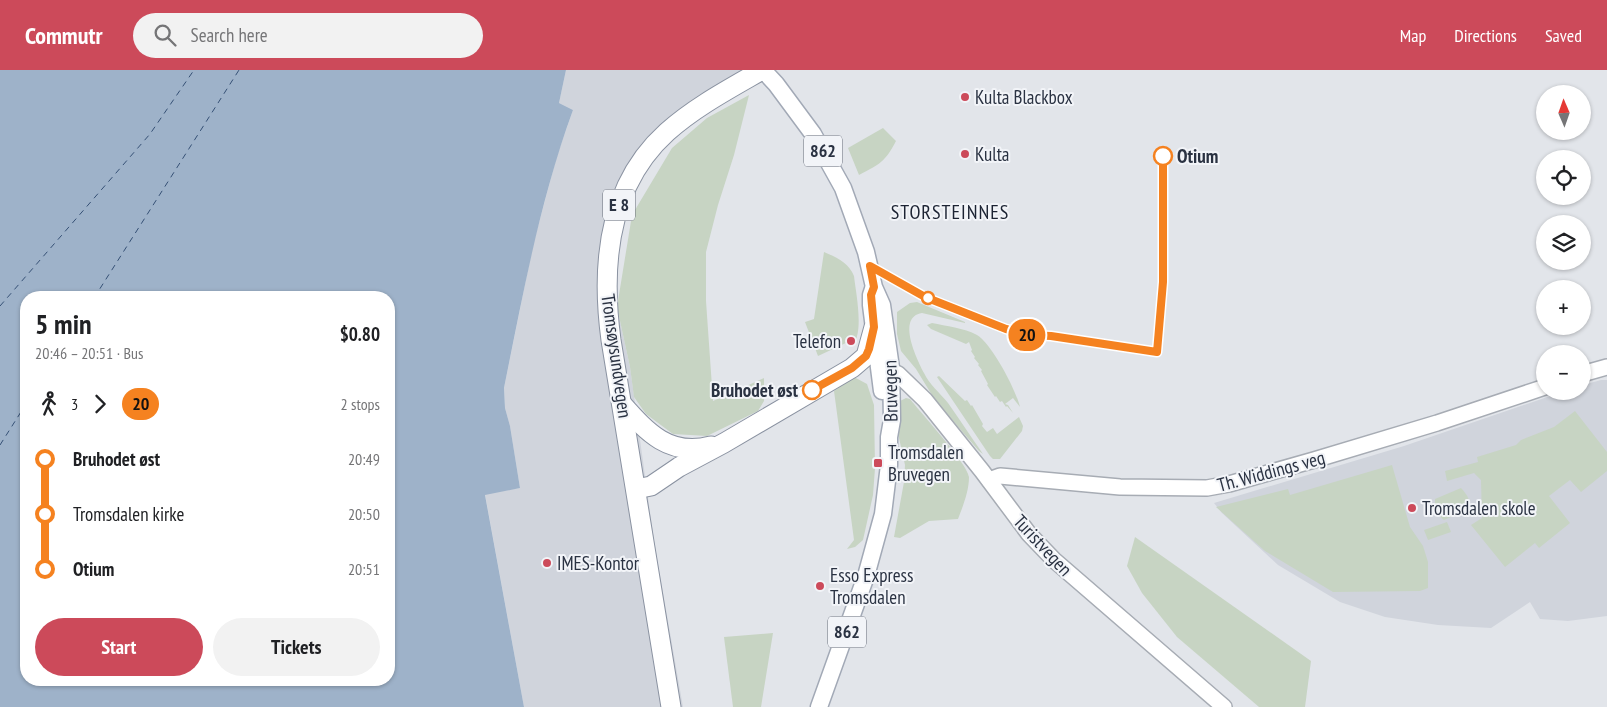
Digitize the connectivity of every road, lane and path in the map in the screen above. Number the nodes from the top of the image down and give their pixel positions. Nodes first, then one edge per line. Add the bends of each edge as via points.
1 (762, 70) edge
2 (874, 287) junction
3 (874, 327) junction
4 (1607, 367) edge
5 (886, 371) junction
6 (1591, 371) edge
7 (1536, 390) edge
8 (622, 404) junction
9 (724, 443) junction
10 (989, 480) junction
11 (636, 489) junction
12 (671, 707) edge
13 (819, 707) edge
14 (1224, 707) edge

1 - 2 main road, Bruvegen / 862 via 790,101 843,188
1 - 8 highway, Tromsøysundvegen / E 8 via 694,110 666,132 629,181 614,224 607,273 608,317
2 - 3 main road, Bruvegen / 862 via 871,295
2 - 5 main road, Bruvegen / 862 via 882,305
3 - 5 main road, Bruvegen / 862
3 - 9 highway via 866,356 852,368
4 - 6 street
5 - 10 street, Turistvegen via 904,378
5 - 13 main road, Bruvegen / 862 via 892,420 883,514 855,610
7 - 10 street, Th. Widdings veg via 1314,460 1207,488 1129,488 1000,476
8 - 9 highway via 647,432 669,445 701,448
8 - 11 highway, Tromsøysundvegen / E 8
9 - 11 highway via 651,486
10 - 14 street, Turistvegen via 1023,526 1054,560
11 - 12 highway, Tromsøysundvegen / E 8

